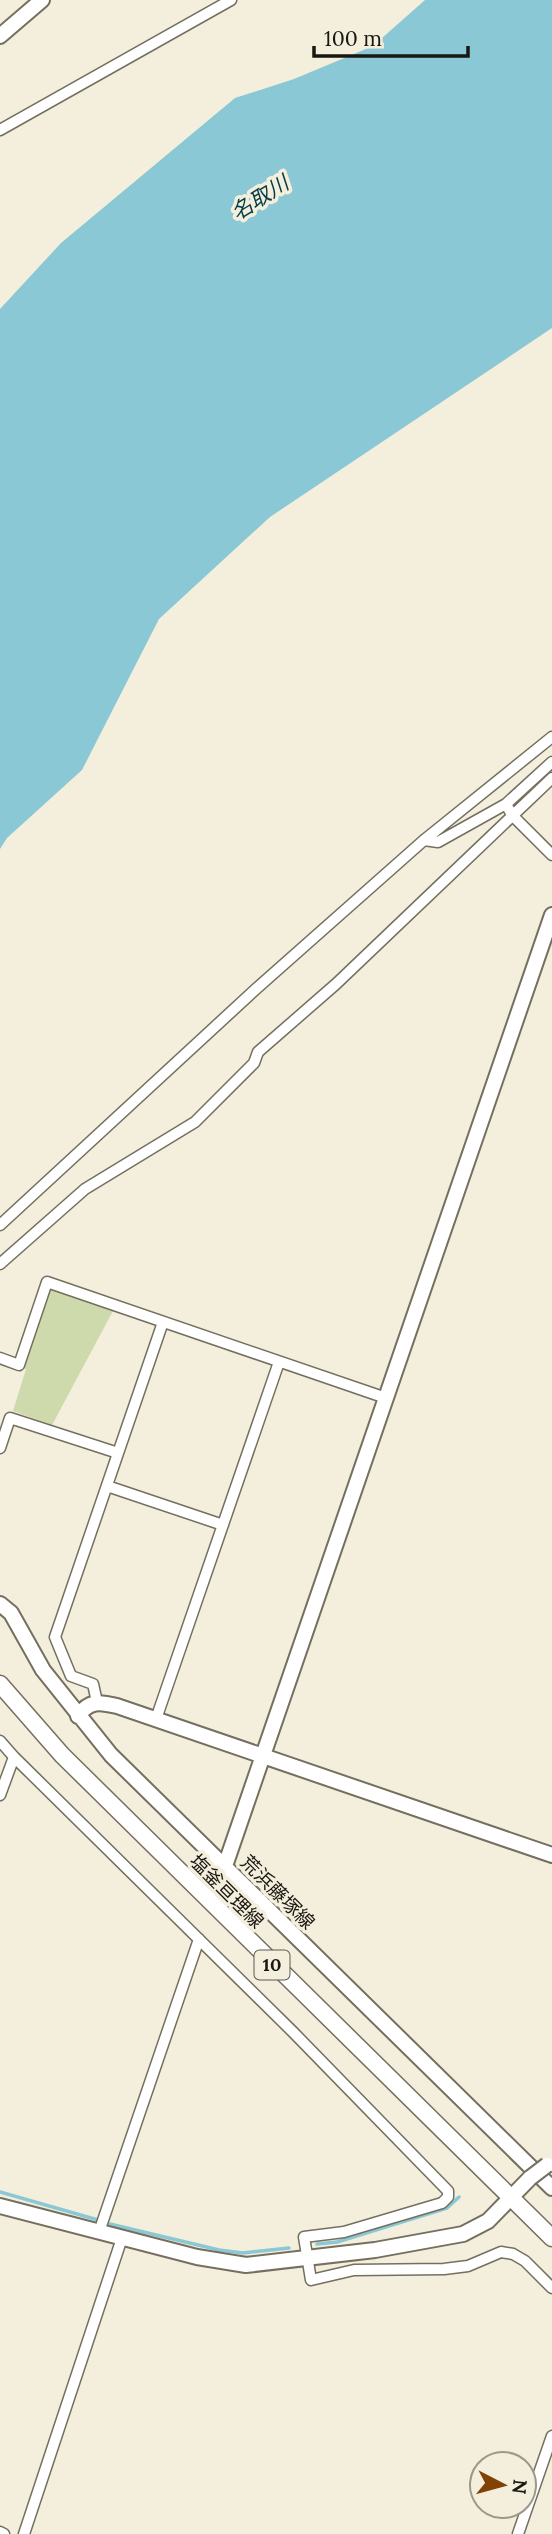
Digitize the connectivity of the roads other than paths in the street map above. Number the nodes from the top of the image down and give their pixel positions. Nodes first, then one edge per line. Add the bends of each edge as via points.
1 (42, 0) edge
2 (231, 0) edge
3 (0, 36) edge
4 (18, 119) junction
5 (0, 122) edge
6 (0, 130) edge
7 (552, 737) edge
8 (552, 762) edge
9 (552, 778) edge
10 (506, 804) junction
11 (512, 815) junction
12 (424, 840) junction
13 (552, 855) edge
14 (552, 915) edge
15 (0, 1225) edge
16 (0, 1264) edge
17 (163, 1322) junction
18 (0, 1358) edge
19 (279, 1362) junction
20 (386, 1398) junction
21 (0, 1448) edge
22 (118, 1453) junction
23 (107, 1486) junction
24 (223, 1525) junction
25 (0, 1604) edge
26 (0, 1684) edge
27 (97, 1702) junction
28 (78, 1716) junction
29 (156, 1719) junction
30 (0, 1741) edge
31 (263, 1755) junction
32 (14, 1757) junction
33 (0, 1795) edge
34 (552, 1855) edge
35 (225, 1866) junction
36 (199, 1939) junction
37 (550, 2164) edge
38 (552, 2188) edge
39 (511, 2198) junction
40 (0, 2206) edge
41 (99, 2232) junction
42 (122, 2238) junction
43 (552, 2238) edge
44 (305, 2258) junction
45 (552, 2288) edge
46 (552, 2436) edge
47 (24, 2534) edge
48 (518, 2534) edge

1 - 3 street
2 - 4 street
4 - 5 street
4 - 6 street
7 - 12 street
8 - 10 street
9 - 11 street
10 - 11 street
10 - 12 street via 438,842
11 - 13 street
11 - 16 street via 258,1052 254,1063 195,1122 85,1189
12 - 15 street
14 - 20 street
17 - 18 street via 47,1282 19,1365
17 - 19 street
17 - 22 street
19 - 20 street
19 - 24 street
20 - 31 street
21 - 22 street via 10,1418
22 - 23 street
23 - 24 street
23 - 27 street via 55,1637 71,1676 93,1684
24 - 29 street
25 - 28 street, 荒浜藤塚線 via 11,1613 43,1670
26 - 39 main road, 塩釜亘理線 / 10 via 72,1765
27 - 28 street
27 - 29 street
28 - 35 street, 荒浜藤塚線 via 110,1755
29 - 31 street
30 - 32 street
31 - 34 street
31 - 35 street
32 - 33 street
32 - 36 street
35 - 38 street, 荒浜藤塚線
36 - 41 street
36 - 44 street via 448,2191 442,2203 344,2232 304,2237
37 - 39 street, bridge
39 - 43 main road, 塩釜亘理線 / 10
39 - 44 street via 488,2221 463,2234
40 - 41 street
41 - 42 street
42 - 44 street via 226,2264
42 - 47 street
44 - 45 street via 311,2280 354,2270 444,2270 501,2252 524,2261
46 - 48 street

